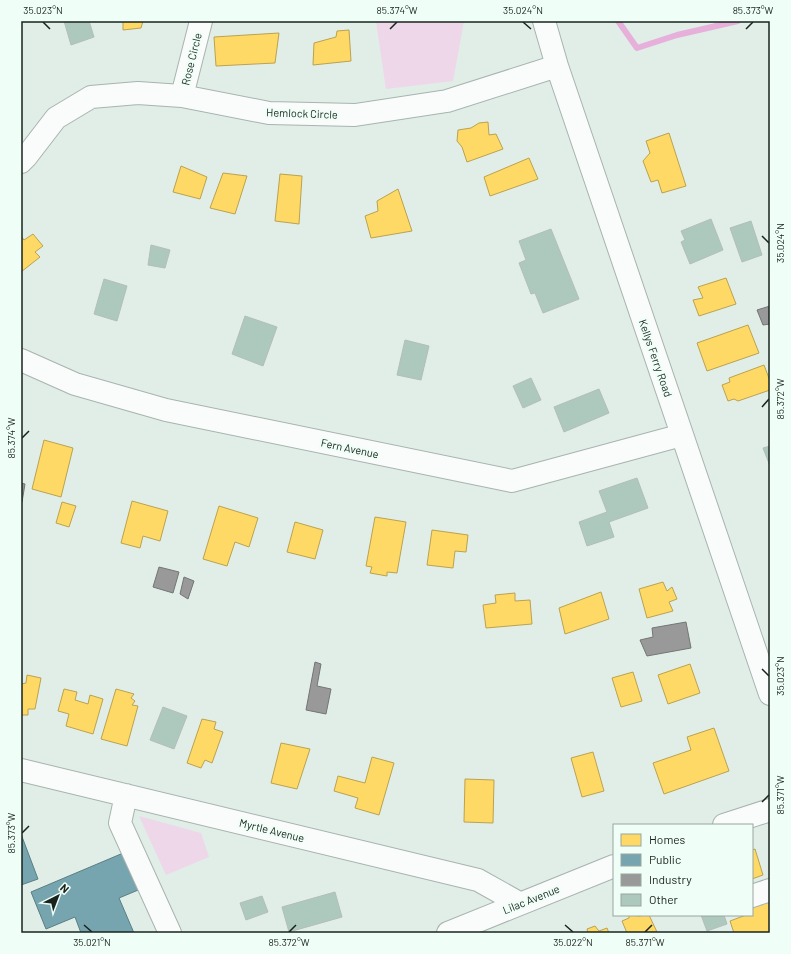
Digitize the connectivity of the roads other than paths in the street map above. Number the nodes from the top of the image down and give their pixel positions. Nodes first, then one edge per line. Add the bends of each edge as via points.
1 (201, 21) edge
2 (544, 21) edge
3 (557, 66) junction
4 (182, 96) junction
5 (21, 162) edge
6 (21, 360) edge
7 (682, 435) junction
8 (770, 694) edge
9 (21, 770) edge
10 (126, 795) junction
11 (770, 810) edge
12 (727, 824) edge
13 (613, 866) edge
14 (770, 890) edge
15 (753, 896) edge
16 (519, 904) junction
17 (170, 933) edge
18 (448, 933) edge

1 - 4 street, Rose Circle
2 - 3 street, Kellys Ferry Road
3 - 4 street, Hemlock Circle via 447,101 355,115 269,113
3 - 7 street, Kellys Ferry Road
4 - 5 street, Hemlock Circle via 138,93 91,97 56,118
6 - 7 street, Fern Avenue via 74,384 166,410 512,481
7 - 8 street, Kellys Ferry Road
9 - 10 street, Myrtle Avenue
10 - 16 street, Myrtle Avenue via 478,880
10 - 17 street via 120,823
11 - 12 street
13 - 16 street, Lilac Avenue
14 - 15 street
16 - 18 street, Lilac Avenue

